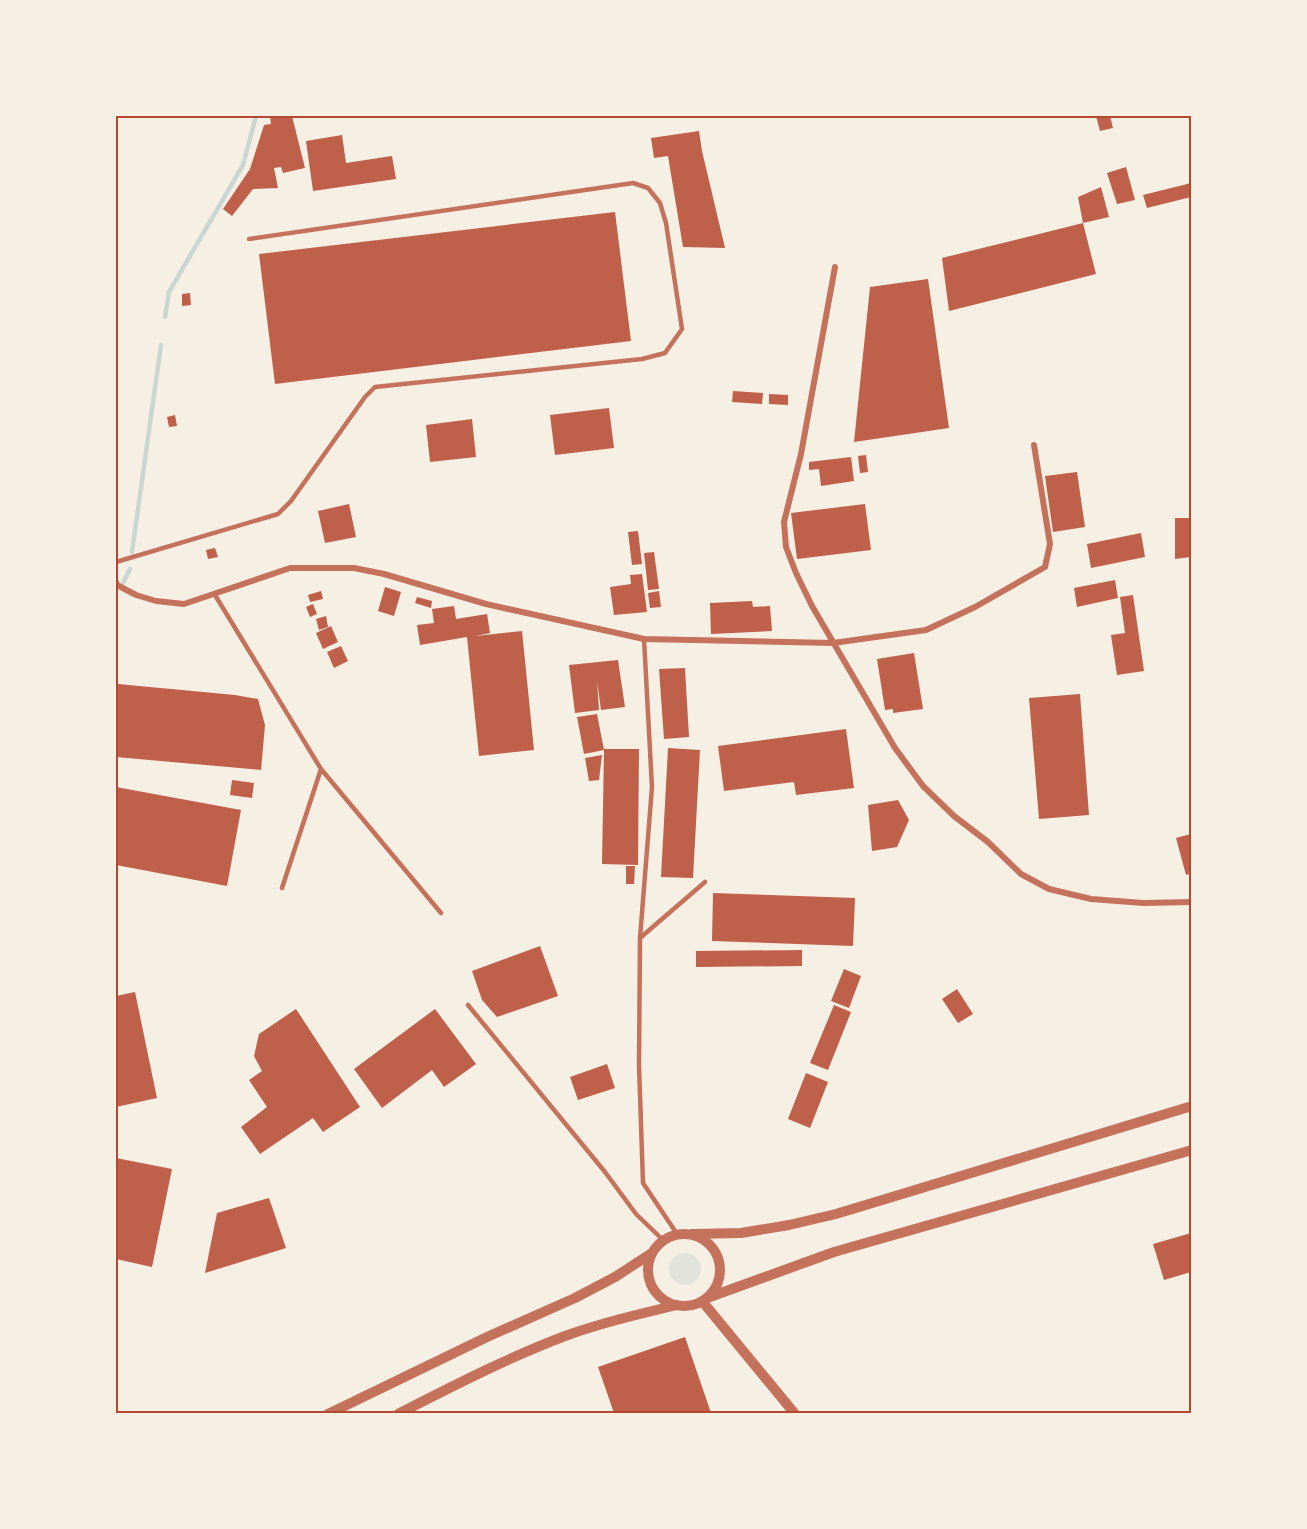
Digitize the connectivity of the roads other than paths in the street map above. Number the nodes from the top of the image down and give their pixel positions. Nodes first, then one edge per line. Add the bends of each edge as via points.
1 (249, 239) dead end
2 (835, 267) dead end
3 (1034, 445) dead end
4 (116, 562) edge
5 (116, 582) edge
6 (215, 595) junction
7 (644, 639) junction
8 (833, 643) junction
9 (321, 769) junction
10 (705, 882) dead end
11 (282, 888) dead end
12 (1191, 902) edge
13 (441, 914) dead end
14 (640, 938) junction
15 (468, 1005) dead end
16 (1191, 1106) edge
17 (1191, 1150) edge
18 (677, 1234) junction
19 (692, 1234) junction
20 (663, 1240) junction
21 (652, 1253) junction
22 (705, 1300) junction
23 (676, 1305) junction
24 (328, 1413) edge
25 (398, 1413) edge
26 (795, 1413) edge

1 - 4 lane via 642,184 660,203 666,224 682,329 665,353 642,359 375,387 278,514
2 - 8 street via 801,454 784,522 786,547 796,573
3 - 8 street via 1050,544 1046,567 926,630
5 - 6 street via 136,595 156,601 184,604
6 - 7 street via 290,568 354,568 486,604
6 - 9 lane
7 - 8 street
7 - 14 lane via 652,787
8 - 12 street via 895,748 923,786 1021,874 1049,889 1091,900
9 - 11 lane
9 - 13 lane
10 - 14 lane
14 - 18 lane via 643,1183
15 - 20 lane via 636,1214
16 - 19 street via 836,1214 741,1233
17 - 22 street via 834,1252
18 - 19 street
18 - 20 street
19 - 22 street via 703,1238 718,1256 719,1279
20 - 21 street
21 - 23 street via 652,1285 666,1301
21 - 24 street via 575,1299
22 - 23 street via 694,1305
22 - 26 street
23 - 25 street via 566,1336 501,1362

